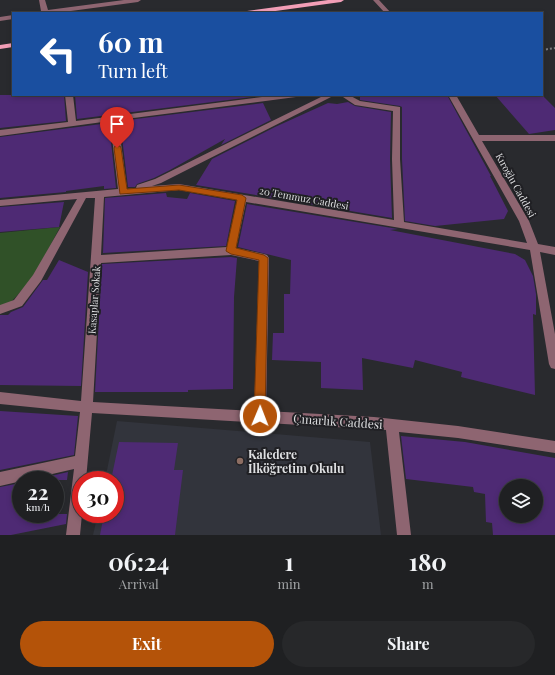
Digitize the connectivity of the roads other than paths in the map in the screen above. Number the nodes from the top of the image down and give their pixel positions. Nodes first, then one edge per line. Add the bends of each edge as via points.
1 (42, 0) edge
2 (138, 0) edge
3 (340, 0) edge
4 (376, 0) edge
5 (44, 12) edge
6 (51, 12) edge
7 (262, 12) edge
8 (387, 12) edge
9 (12, 17) edge
10 (0, 19) edge
11 (12, 45) edge
12 (0, 47) edge
13 (69, 96) edge
14 (288, 96) edge
15 (329, 96) edge
16 (346, 96) edge
17 (453, 96) edge
18 (114, 119) junction
19 (72, 124) junction
20 (0, 133) edge
21 (476, 138) junction
22 (555, 138) edge
23 (123, 192) junction
24 (100, 194) junction
25 (82, 196) junction
26 (242, 198) junction
27 (0, 203) edge
28 (399, 225) junction
29 (534, 248) junction
30 (231, 251) junction
31 (555, 251) edge
32 (96, 259) junction
33 (0, 310) edge
34 (555, 364) edge
35 (0, 398) edge
36 (87, 407) junction
37 (260, 416) junction
38 (392, 425) junction
39 (555, 447) edge
40 (81, 461) junction
41 (0, 479) edge
42 (73, 535) edge
43 (404, 535) edge

1 - 5 street
2 - 6 street
3 - 7 main road
4 - 8 street
9 - 10 street
11 - 12 main road
13 - 19 street
14 - 18 street
15 - 23 street via 158,181
16 - 28 street via 358,103 397,109
17 - 21 street, Kıroğlu Caddesi
18 - 19 street
18 - 23 street
19 - 20 street
21 - 22 street
21 - 29 street, Kıroğlu Caddesi via 524,221
23 - 24 street, 20 Temmuz Caddesi
23 - 26 street, 20 Temmuz Caddesi via 179,187
24 - 25 street, 20 Temmuz Caddesi
24 - 32 street, Kasaplar Sokak
25 - 27 street, 20 Temmuz Caddesi
25 - 33 street via 37,278 18,303
26 - 28 street, 20 Temmuz Caddesi
26 - 30 street
28 - 29 street, 20 Temmuz Caddesi
29 - 31 street, 20 Temmuz Caddesi
29 - 34 street, Kıroğlu Caddesi
30 - 32 street
30 - 37 street via 264,258
32 - 36 street, Kasaplar Sokak
35 - 36 street, Çınarlık Caddesi
36 - 37 street, Çınarlık Caddesi
36 - 40 street, Kasaplar Sokak
37 - 38 street, Çınarlık Caddesi
38 - 39 street, Çınarlık Caddesi
38 - 43 street
40 - 41 street
40 - 42 street, Kasaplar Sokak

